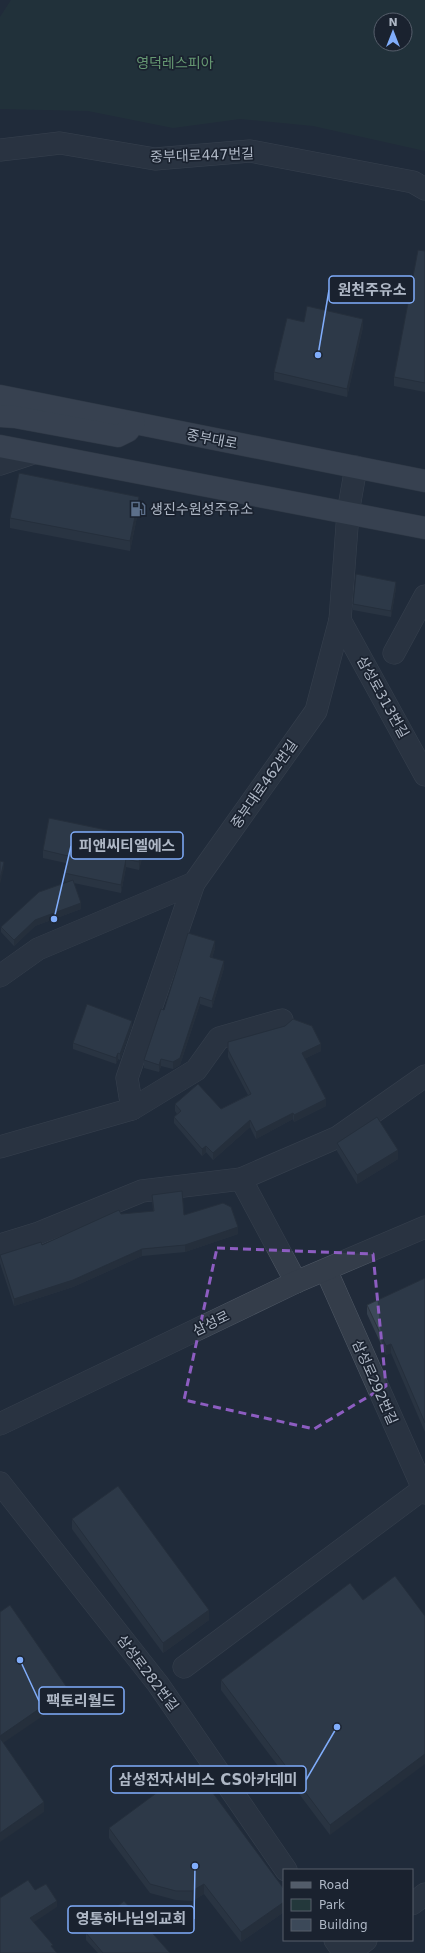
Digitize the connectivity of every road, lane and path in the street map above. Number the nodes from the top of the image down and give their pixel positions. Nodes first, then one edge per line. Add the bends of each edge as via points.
1 (0, 150) edge
2 (425, 189) edge
3 (0, 396) edge
4 (0, 416) edge
5 (134, 423) junction
6 (0, 446) edge
7 (33, 453) junction
8 (0, 464) edge
9 (356, 468) junction
10 (425, 481) edge
11 (348, 513) junction
12 (425, 528) edge
13 (425, 596) edge
14 (340, 620) junction
15 (394, 653) dead end
16 (425, 775) edge
17 (194, 883) junction
18 (0, 976) edge
19 (282, 1020) dead end
20 (425, 1076) edge
21 (132, 1109) junction
22 (0, 1147) edge
23 (241, 1179) junction
24 (425, 1227) edge
25 (0, 1245) edge
26 (326, 1270) junction
27 (296, 1282) junction
28 (0, 1424) edge
29 (0, 1483) edge
30 (424, 1491) edge
31 (184, 1667) dead end
32 (285, 1869) edge
33 (425, 1894) edge
34 (413, 1903) edge
35 (336, 1941) edge
36 (365, 1941) edge
37 (344, 1953) edge
38 (349, 1953) edge

1 - 2 street, 중부대로447번길 via 60,143 155,159 250,151 413,182
3 - 5 main road, 중부대로
4 - 5 main road via 118,436 128,431
5 - 9 main road, 중부대로
6 - 7 main road
7 - 8 street
7 - 11 main road
9 - 10 main road, 중부대로
9 - 11 street, 중부대로462번길
11 - 12 main road
11 - 14 street, 중부대로462번길
13 - 15 street
14 - 16 street, 삼성로313번길
14 - 17 street, 중부대로462번길 via 316,711
17 - 18 street via 38,949
17 - 21 street, 중부대로462번길 via 127,1078
19 - 21 street via 219,1038 196,1070
20 - 23 street via 338,1137
21 - 22 street
23 - 25 street via 142,1191 39,1234
23 - 27 street
24 - 26 street, 삼성로
26 - 27 street, 삼성로
26 - 30 street, 삼성로292번길
27 - 28 street, 삼성로
29 - 32 street, 삼성로282번길 via 158,1684
30 - 31 street
33 - 34 street
35 - 37 street
36 - 38 street

